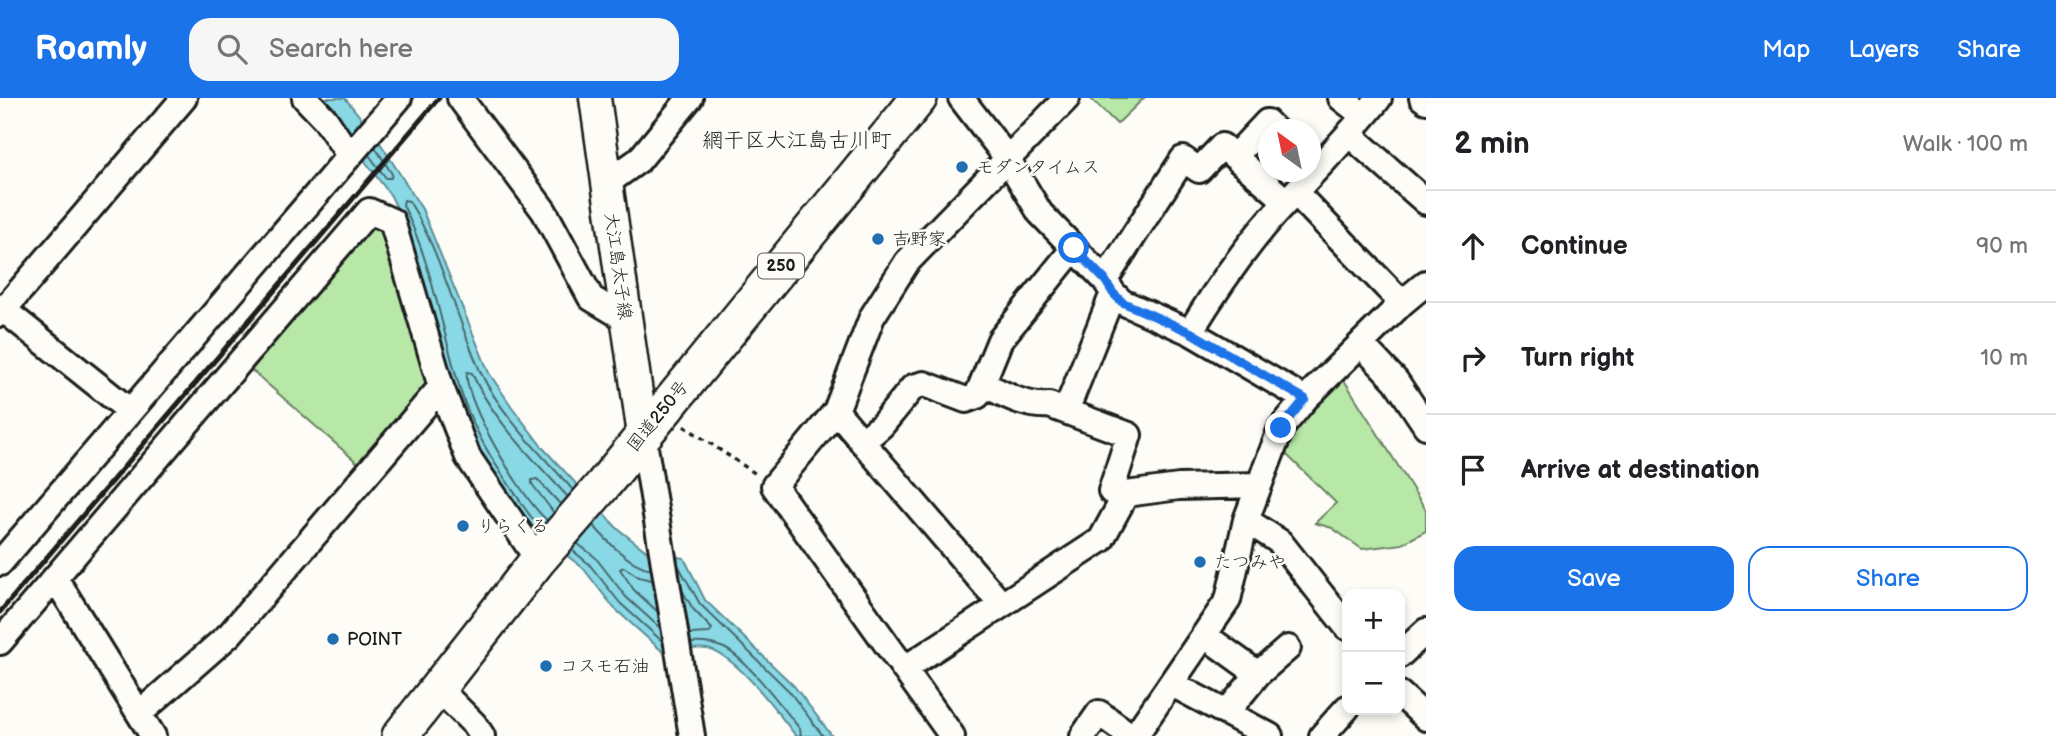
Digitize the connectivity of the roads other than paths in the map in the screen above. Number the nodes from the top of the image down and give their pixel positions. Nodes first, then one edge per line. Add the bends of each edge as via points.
1 (184, 98) edge
2 (305, 98) edge
3 (399, 98) edge
4 (460, 98) edge
5 (595, 98) edge
6 (690, 98) edge
7 (919, 98) edge
8 (961, 98) edge
9 (1068, 98) edge
10 (1341, 98) edge
11 (1422, 98) edge
12 (1426, 101) edge
13 (1364, 116) edge
14 (1258, 132) edge
15 (349, 155) junction
16 (1235, 156) junction
17 (1321, 157) edge
18 (1007, 158) junction
19 (1301, 182) edge
20 (607, 183) junction
21 (1291, 197) junction
22 (1426, 202) edge
23 (1074, 248) junction
24 (1426, 283) edge
25 (1109, 287) junction
26 (1402, 303) junction
27 (1, 310) edge
28 (625, 319) junction
29 (1190, 332) junction
30 (1362, 344) junction
31 (982, 384) junction
32 (441, 387) junction
33 (1305, 399) junction
34 (130, 411) junction
35 (836, 411) junction
36 (1066, 411) junction
37 (652, 423) junction
38 (1426, 426) edge
39 (862, 442) junction
40 (1258, 485) junction
41 (1126, 494) junction
42 (1246, 520) junction
43 (538, 560) junction
44 (0, 563) edge
45 (55, 578) junction
46 (1001, 604) junction
47 (1342, 621) edge
48 (1426, 631) edge
49 (1204, 635) junction
50 (0, 642) edge
51 (1288, 648) dead end
52 (1403, 652) edge
53 (904, 669) junction
54 (1258, 674) junction
55 (1172, 684) junction
56 (438, 688) junction
57 (1405, 699) edge
58 (140, 713) junction
59 (1226, 713) junction
60 (1342, 714) edge
61 (1426, 718) edge
62 (153, 736) edge
63 (400, 736) edge
64 (482, 736) edge
65 (692, 736) edge
66 (952, 736) edge
67 (1083, 736) edge
68 (1133, 736) edge
69 (1270, 736) edge
70 (1322, 736) edge

1 - 27 street
2 - 15 street
3 - 15 street
4 - 28 street via 544,211 591,298
5 - 20 main road, 大江島太子線
6 - 20 street via 639,160
7 - 37 highway, 国道250号 / 250
8 - 18 street
9 - 18 street
10 - 13 street
11 - 12 street
13 - 17 street
13 - 22 street
14 - 16 street
15 - 34 street
16 - 21 street
16 - 25 street via 1223,146 1199,170 1183,159
18 - 23 street via 1040,213
18 - 35 street via 907,262 872,317
19 - 21 street
20 - 28 main road, 大江島太子線
21 - 26 street
21 - 29 street via 1220,283
23 - 25 street
23 - 31 street via 1000,340
24 - 26 street
25 - 29 street via 1122,302
25 - 36 street
26 - 30 street
27 - 34 street
28 - 37 main road, 大江島太子線
29 - 33 street
30 - 33 street
30 - 38 street via 1396,381
31 - 36 street via 1015,400
31 - 39 street via 977,396 966,400 924,384 913,387
32 - 43 street via 468,457
32 - 45 street via 393,221 369,211
32 - 58 street via 230,634
33 - 40 street via 1281,428
34 - 44 street
35 - 39 street
35 - 53 street via 774,486
36 - 41 street via 1129,435 1111,491
37 - 43 highway, 国道250号 / 250
37 - 65 street via 663,550
39 - 46 street
40 - 41 street
40 - 42 street
41 - 46 street via 1101,540
42 - 47 street via 1280,542
42 - 49 street via 1228,600
43 - 56 highway, 国道250号 / 250
45 - 50 street
45 - 58 street
46 - 53 street
48 - 52 street
49 - 54 street
49 - 55 street
51 - 54 street
53 - 66 street
54 - 59 street
55 - 59 street
55 - 68 street
56 - 63 highway, 国道250号 / 250
56 - 64 street
57 - 61 street
58 - 62 street
59 - 69 street
60 - 70 street
67 - 68 street via 1099,713

